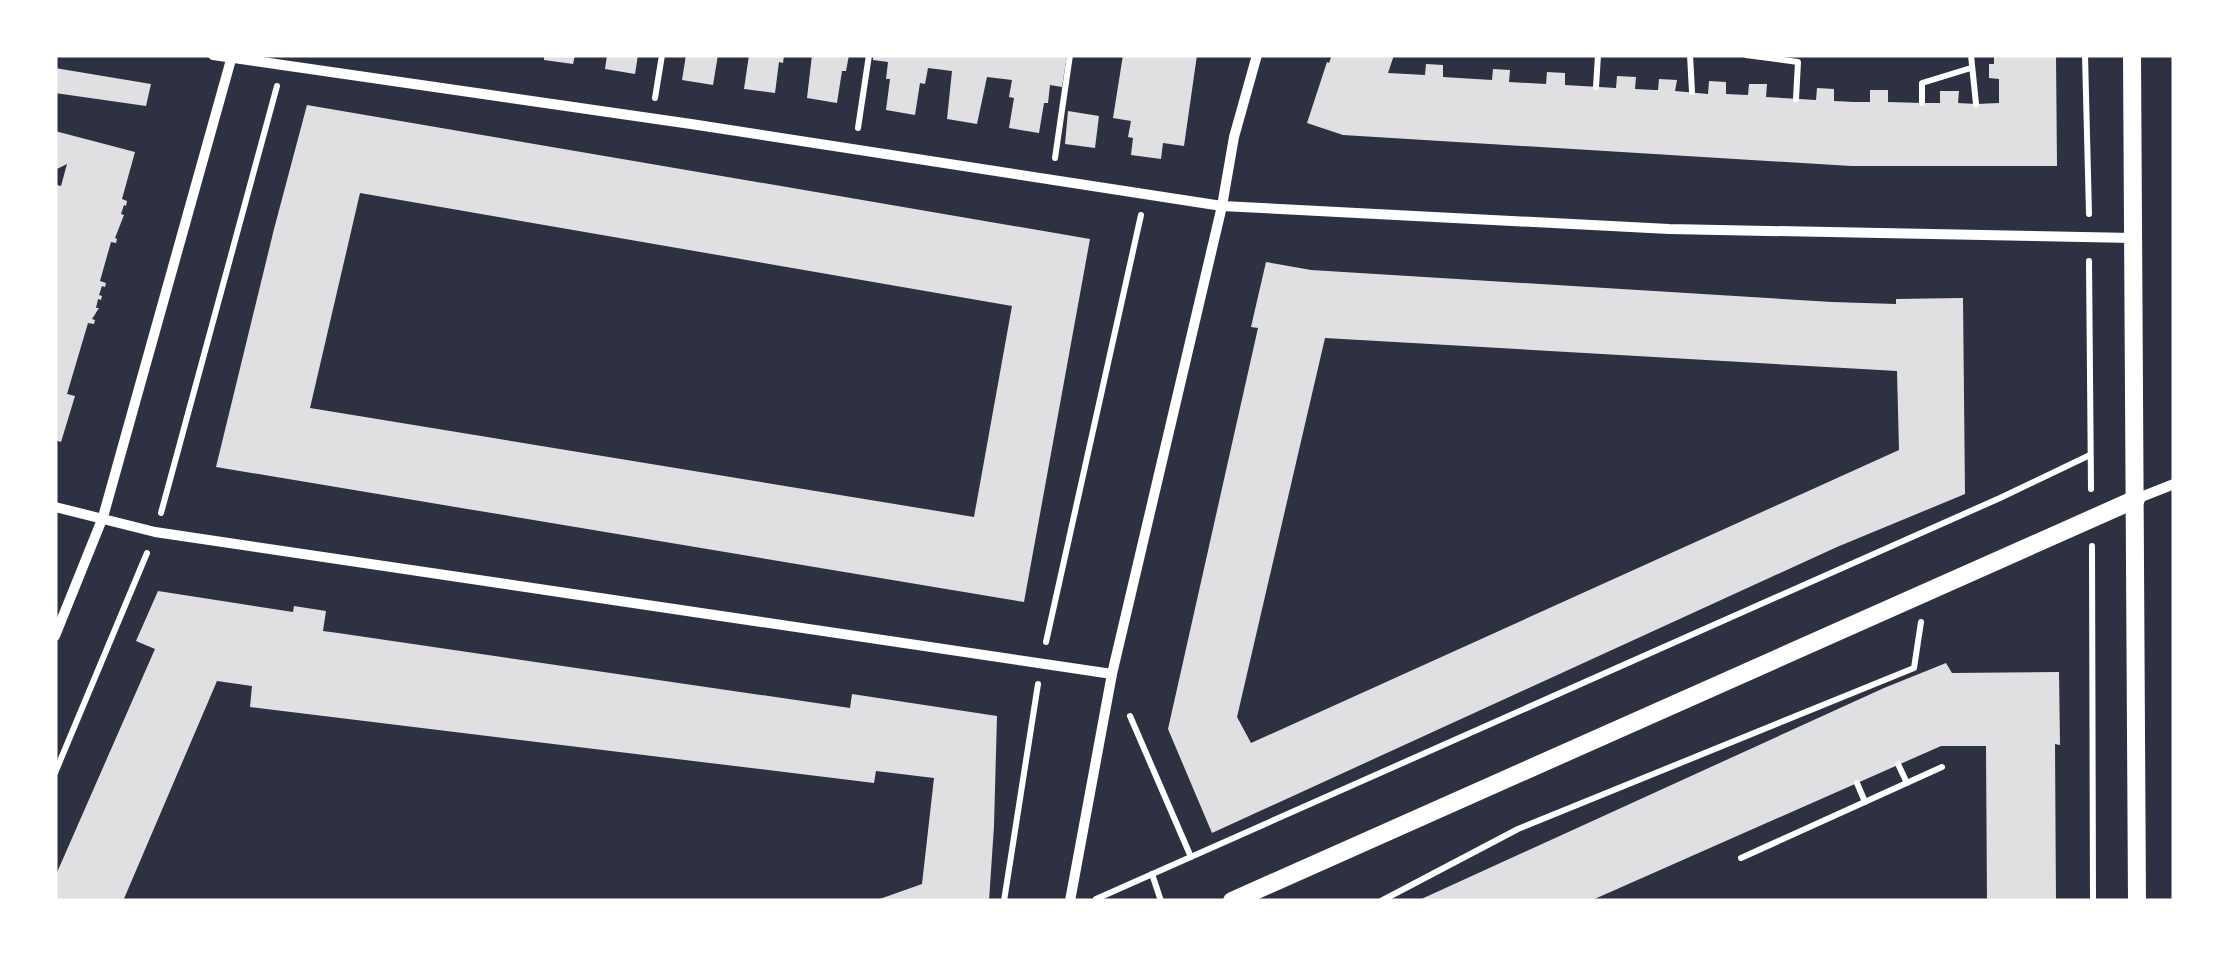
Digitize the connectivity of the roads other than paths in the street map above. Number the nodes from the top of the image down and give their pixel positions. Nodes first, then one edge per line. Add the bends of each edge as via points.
1 (213, 55) edge
2 (1257, 55) edge
3 (2132, 55) edge
4 (232, 57) edge
5 (1222, 206) junction
6 (2133, 238) junction
7 (2174, 484) edge
8 (2136, 499) junction
9 (55, 506) edge
10 (103, 518) junction
11 (55, 636) edge
12 (1112, 674) junction
13 (1070, 901) edge
14 (1232, 901) edge
15 (2138, 901) edge

1 - 4 street
2 - 5 street
3 - 6 street
4 - 5 street
4 - 10 street
5 - 6 street via 1668,229
5 - 12 street
6 - 8 street
7 - 8 street
8 - 14 street
8 - 15 street
9 - 10 street
10 - 11 street
10 - 12 street via 155,532
12 - 13 street

